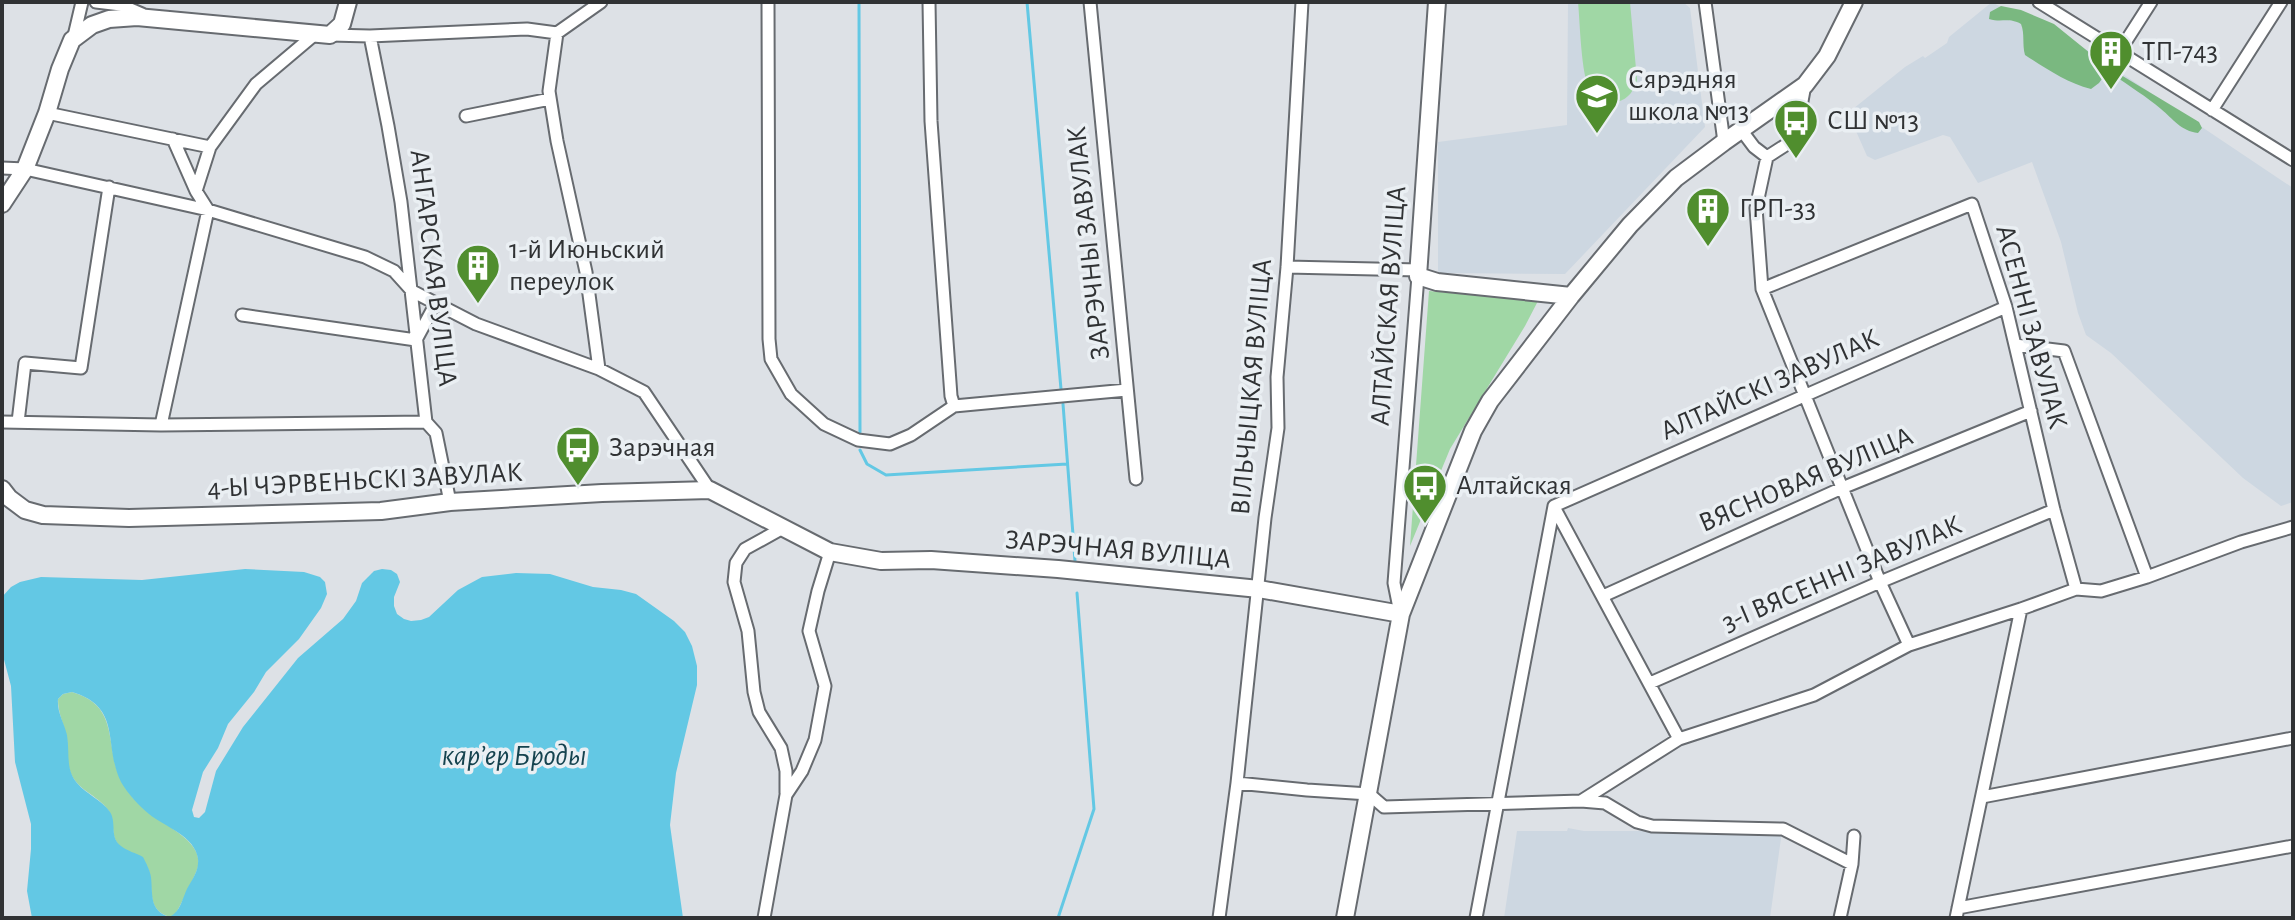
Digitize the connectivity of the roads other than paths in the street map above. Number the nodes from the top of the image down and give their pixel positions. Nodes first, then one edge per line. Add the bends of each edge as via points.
1 (82, 2) edge
2 (96, 2) edge
3 (348, 2) edge
4 (601, 2) edge
5 (768, 2) edge
6 (929, 2) edge
7 (1090, 2) edge
8 (1302, 2) edge
9 (1437, 2) edge
10 (1705, 2) edge
11 (1854, 2) edge
12 (2039, 2) edge
13 (2151, 2) edge
14 (2281, 2) edge
15 (2051, 6) edge
16 (145, 18) junction
17 (557, 33) junction
18 (322, 35) junction
19 (370, 36) junction
20 (72, 40) junction
21 (2119, 52) junction
22 (1805, 85) junction
23 (550, 99) junction
24 (2212, 110) junction
25 (47, 113) junction
26 (466, 116) dead end
27 (1742, 131) junction
28 (173, 139) junction
29 (1724, 142) junction
30 (210, 147) junction
31 (1767, 157) junction
32 (2293, 160) edge
33 (2, 168) edge
34 (25, 169) junction
35 (109, 187) junction
36 (196, 191) junction
37 (2, 204) edge
38 (208, 210) junction
39 (1287, 267) junction
40 (1418, 273) junction
41 (1762, 289) junction
42 (412, 291) junction
43 (1571, 296) junction
44 (436, 303) junction
45 (2006, 307) junction
46 (242, 315) dead end
47 (416, 340) junction
48 (2015, 345) junction
49 (599, 369) junction
50 (1127, 390) junction
51 (1804, 396) junction
52 (954, 406) junction
53 (2031, 411) junction
54 (2, 422) edge
55 (18, 422) junction
56 (426, 422) junction
57 (161, 425) junction
58 (1136, 479) dead end
59 (1842, 488) junction
60 (2, 489) edge
61 (710, 490) junction
62 (450, 502) junction
63 (1554, 506) junction
64 (2054, 510) junction
65 (2293, 527) edge
66 (783, 528) junction
67 (830, 552) junction
68 (2147, 577) junction
69 (1880, 582) junction
70 (1259, 589) junction
71 (2076, 589) junction
72 (1603, 596) junction
73 (2021, 609) junction
74 (1401, 614) junction
75 (1909, 645) junction
76 (1650, 683) junction
77 (2293, 738) edge
78 (1679, 739) junction
79 (1237, 783) junction
80 (1369, 794) junction
81 (786, 795) junction
82 (1982, 797) junction
83 (1581, 801) junction
84 (1498, 804) junction
85 (1854, 836) dead end
86 (2293, 846) edge
87 (1852, 864) junction
88 (1957, 913) edge
89 (764, 918) edge
90 (1219, 918) edge
91 (1345, 918) edge
92 (1476, 918) edge
93 (1840, 918) edge

1 - 20 street
2 - 16 street via 121,5
3 - 18 street via 342,24
4 - 17 street
5 - 52 street via 771,359 791,394 824,424 858,440 890,444
6 - 52 street via 931,121
7 - 50 street, ЗАРЭЧНЫ ЗАВУЛАК
8 - 39 street, ВІЛЬЧЫЦКАЯ ВУЛІЦА
9 - 40 street, АЛТАЙСКАЯ ВУЛІЦА
10 - 29 street
11 - 22 street, АЛТАЙСКАЯ ВУЛІЦА via 1827,56
12 - 15 street
13 - 21 street
14 - 24 street
15 - 21 street
16 - 18 street
16 - 20 street via 109,19
17 - 19 street via 527,29
17 - 23 street
18 - 19 street
18 - 30 street via 256,84
19 - 42 street, АНГАРСКАЯ ВУЛІЦА
20 - 25 street
21 - 24 street
22 - 27 street, АЛТАЙСКАЯ ВУЛІЦА
22 - 31 street via 1795,139
23 - 26 street
23 - 49 street via 586,272
24 - 32 street
25 - 28 street
25 - 34 street
27 - 29 street, АЛТАЙСКАЯ ВУЛІЦА
27 - 31 street
28 - 30 street
28 - 36 street
29 - 43 street, АЛТАЙСКАЯ ВУЛІЦА via 1676,178
30 - 36 street
31 - 41 street via 1756,208
33 - 34 street, ЗАРЭЧНАЯ ВУЛІЦА
34 - 35 street, ЗАРЭЧНАЯ ВУЛІЦА
34 - 37 street
35 - 38 street, ЗАРЭЧНАЯ ВУЛІЦА
35 - 55 street via 81,368 25,363
36 - 38 street
38 - 42 street, ЗАРЭЧНАЯ ВУЛІЦА via 365,257 394,271
38 - 57 street
39 - 40 street
39 - 70 street, ВІЛЬЧЫЦКАЯ ВУЛІЦА via 1278,428
40 - 43 street via 1437,282
40 - 74 street, АЛТАЙСКАЯ ВУЛІЦА via 1394,583
41 - 45 street, АСЕННІ ЗАВУЛАК via 1972,204
41 - 51 street
42 - 44 street, ЗАРЭЧНАЯ ВУЛІЦА
42 - 47 street, АНГАРСКАЯ ВУЛІЦА
43 - 74 street, АЛТАЙСКАЯ ВУЛІЦА via 1473,431
44 - 47 street
44 - 49 street, ЗАРЭЧНАЯ ВУЛІЦА via 476,324
45 - 48 street, АСЕННІ ЗАВУЛАК
45 - 51 street, АЛТАЙСКІ ЗАВУЛАК
46 - 47 street
47 - 56 street, АНГАРСКАЯ ВУЛІЦА
48 - 53 street, АСЕННІ ЗАВУЛАК
48 - 68 street via 2064,351
49 - 61 street, ЗАРЭЧНАЯ ВУЛІЦА via 644,392
50 - 52 street
50 - 58 street, ЗАРЭЧНЫ ЗАВУЛАК
51 - 59 street
51 - 63 street, АЛТАЙСКІ ЗАВУЛАК
53 - 59 street, ВЯСНОВАЯ ВУЛІЦА
53 - 64 street, АСЕННІ ЗАВУЛАК
54 - 55 street
55 - 57 street
56 - 57 street
56 - 62 street, АНГАРСКАЯ ВУЛІЦА via 436,433
59 - 69 street
59 - 72 street, ВЯСНОВАЯ ВУЛІЦА
60 - 62 street, 4-Ы ЧЭРВЕНЬСКІ ЗАВУЛАК via 25,510 43,515 381,511
61 - 62 street, 4-Ы ЧЭРВЕНЬСКІ ЗАВУЛАК
61 - 66 street, ЗАРЭЧНАЯ ВУЛІЦА
63 - 72 street
63 - 84 street
64 - 69 street, 3-І ВЯСЕННІ ЗАВУЛАК
64 - 71 street, АСЕННІ ЗАВУЛАК
65 - 68 street
66 - 67 street, ЗАРЭЧНАЯ ВУЛІЦА
66 - 81 street via 745,549 736,563 734,582 748,631 754,692 759,712 781,748
67 - 70 street, ЗАРЭЧНАЯ ВУЛІЦА via 881,561 1058,569
67 - 81 street via 809,631 825,686 815,740
68 - 71 street via 2101,591
69 - 75 street
69 - 76 street, 3-І ВЯСЕННІ ЗАВУЛАК
70 - 74 street, ЗАРЭЧНАЯ ВУЛІЦА
70 - 79 street, ВІЛЬЧЫЦКАЯ ВУЛІЦА
71 - 73 street
72 - 76 street
73 - 75 street
73 - 82 street
74 - 80 street, АЛТАЙСКАЯ ВУЛІЦА
75 - 78 street via 1814,695
76 - 78 street
77 - 82 street
78 - 83 street
79 - 80 street
79 - 90 street, ВІЛЬЧЫЦКАЯ ВУЛІЦА
80 - 84 street via 1384,807
80 - 91 street, АЛТАЙСКАЯ ВУЛІЦА
81 - 89 street
82 - 88 street
83 - 84 street
83 - 87 street via 1605,803 1652,826 1783,829
84 - 92 street
85 - 87 street
86 - 88 street
87 - 93 street

